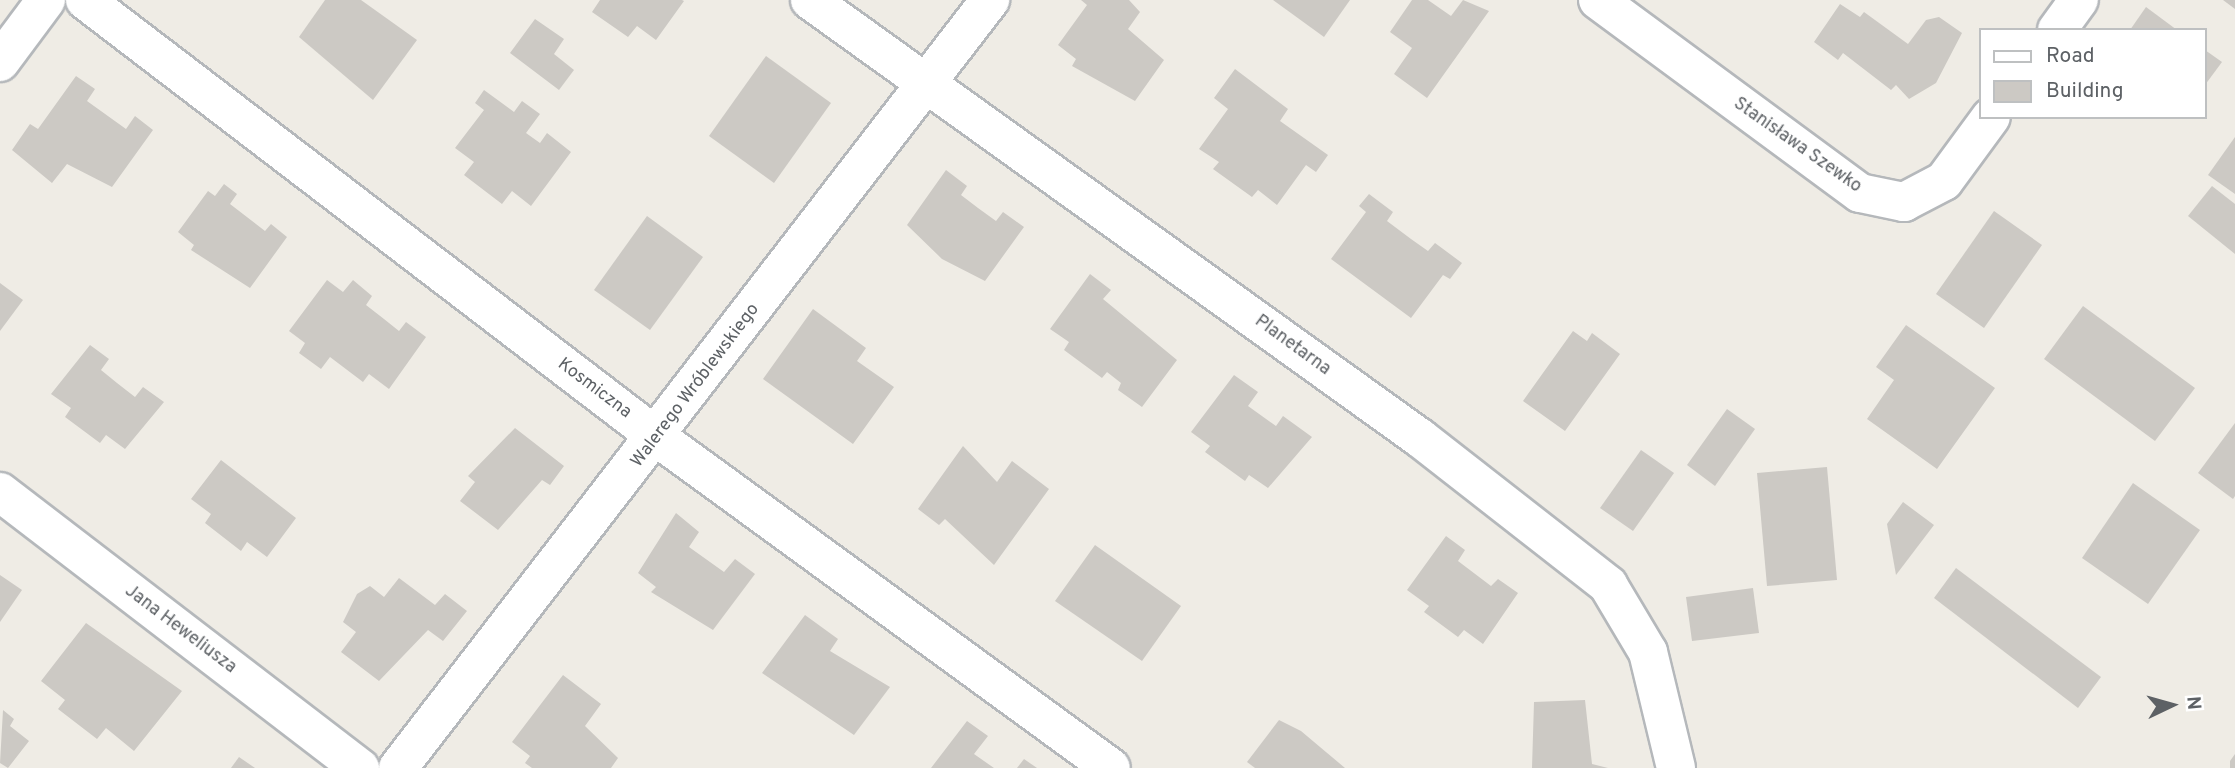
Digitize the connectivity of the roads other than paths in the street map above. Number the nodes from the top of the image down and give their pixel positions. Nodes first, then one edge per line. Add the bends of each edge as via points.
1 (46, 0) edge
2 (85, 0) edge
3 (810, 0) edge
4 (989, 0) edge
5 (1598, 0) edge
6 (2079, 0) edge
7 (2058, 28) edge
8 (0, 62) edge
9 (922, 82) junction
10 (1990, 119) edge
11 (658, 438) junction
12 (0, 492) edge
13 (360, 768) edge
14 (398, 768) edge
15 (1111, 768) edge
16 (1676, 768) edge

1 - 8 street
2 - 11 street, Kosmiczna
3 - 9 street, Planetarna
4 - 9 street, Walerego Wróblewskiego
5 - 10 street, Stanisława Szewko via 1860,193 1904,202 1944,181
6 - 7 street
9 - 11 street, Walerego Wróblewskiego
9 - 16 street, Planetarna via 1419,438 1608,585 1648,652
11 - 14 street, Walerego Wróblewskiego
11 - 15 street, Kosmiczna
12 - 13 street, Jana Heweliusza

